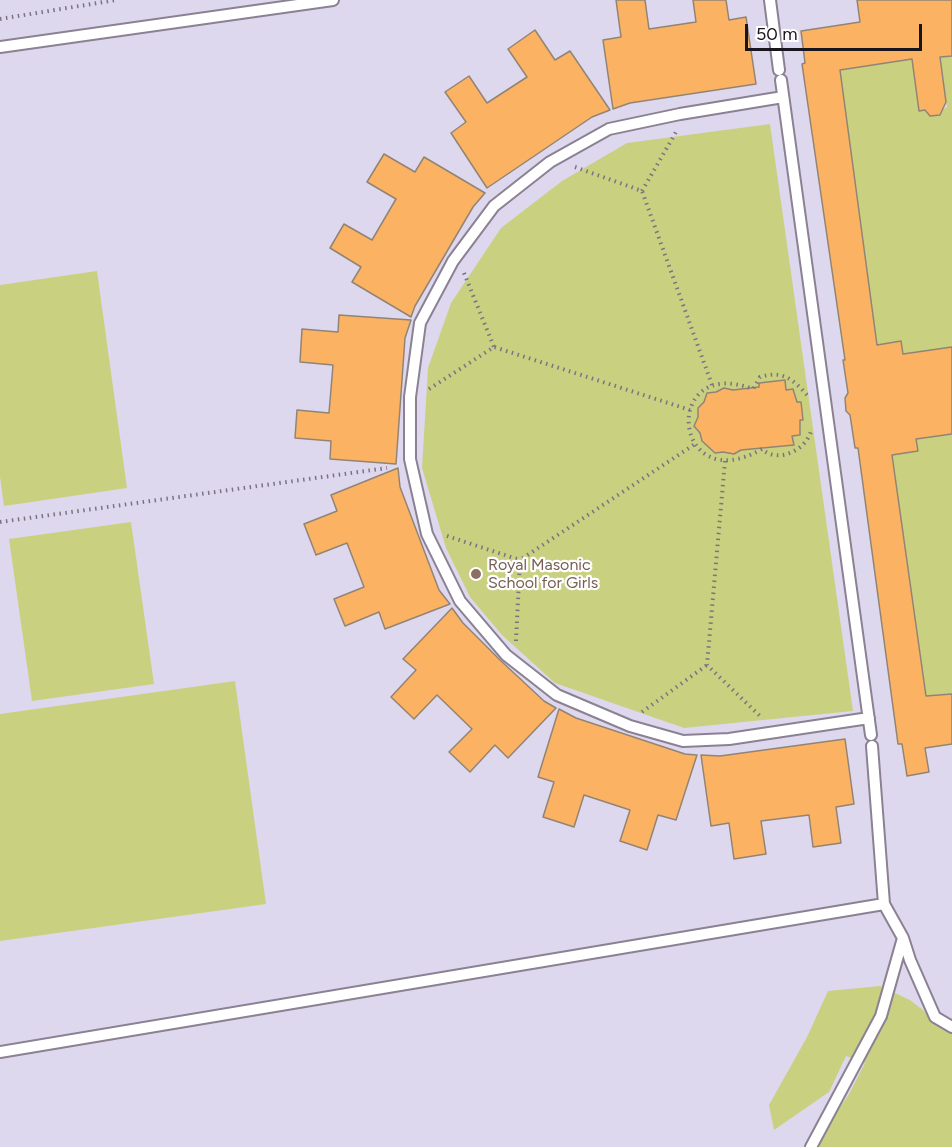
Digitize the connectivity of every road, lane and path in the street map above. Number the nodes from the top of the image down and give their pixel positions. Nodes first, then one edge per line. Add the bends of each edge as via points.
1 (116, 0) edge
2 (333, 0) edge
3 (770, 0) edge
4 (0, 19) edge
5 (0, 47) edge
6 (783, 97) junction
7 (687, 113) junction
8 (554, 160) junction
9 (642, 191) junction
10 (457, 255) junction
11 (494, 347) junction
12 (712, 386) junction
13 (410, 401) junction
14 (826, 408) junction
15 (690, 410) junction
16 (812, 429) dead end
17 (695, 444) junction
18 (725, 461) junction
19 (387, 468) dead end
20 (0, 522) edge
21 (426, 529) junction
22 (520, 560) junction
23 (515, 663) junction
24 (707, 665) junction
25 (868, 718) junction
26 (626, 724) junction
27 (777, 732) junction
28 (884, 904) junction
29 (903, 938) junction
30 (952, 1027) edge
31 (0, 1052) edge
32 (810, 1147) edge

1 - 4 path
2 - 5 lane
3 - 6 lane
6 - 7 lane
6 - 14 lane
7 - 8 lane via 609,129
7 - 9 path
8 - 9 path
8 - 10 lane via 494,206
9 - 12 path
10 - 11 path
10 - 13 lane via 420,323
11 - 13 path
11 - 15 path
12 - 14 path via 734,382 753,389 760,377 784,375 807,394 809,410
12 - 15 path via 698,395
13 - 21 lane via 410,459
14 - 25 lane
15 - 17 path via 689,432
16 - 18 path via 804,444 787,454 772,455 762,449 741,459
17 - 18 path via 704,454
17 - 22 path
18 - 24 path
19 - 20 path
21 - 22 path
21 - 23 lane via 460,601
22 - 23 path
23 - 26 lane via 557,695
24 - 26 path
24 - 27 path
25 - 27 lane
25 - 28 lane
26 - 27 lane via 683,741 729,740
28 - 29 lane
28 - 31 lane
29 - 30 lane via 935,1017
29 - 32 lane via 881,1016

